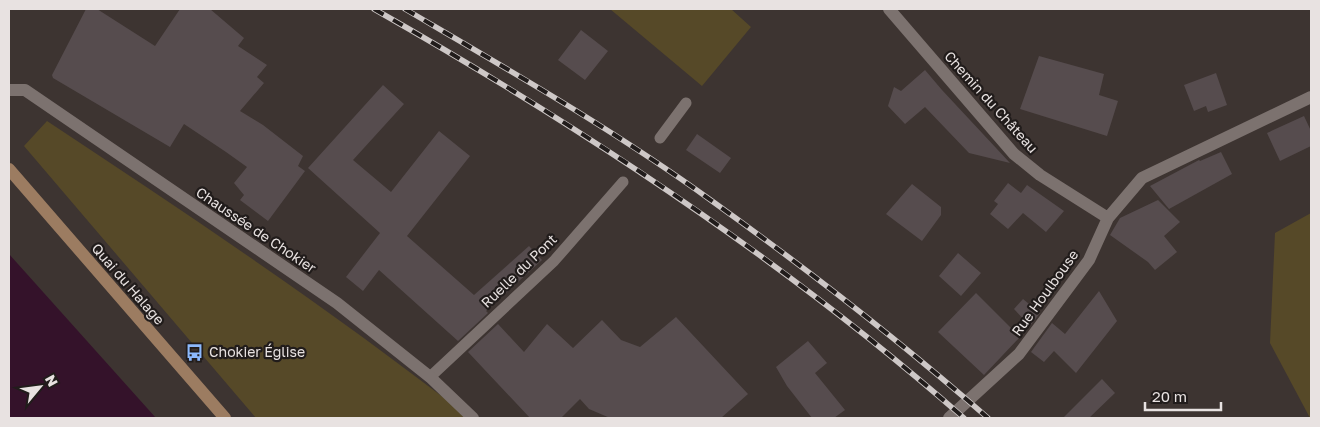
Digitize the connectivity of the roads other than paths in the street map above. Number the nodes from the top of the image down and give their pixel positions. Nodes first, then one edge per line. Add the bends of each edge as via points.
1 (889, 9) edge
2 (9, 90) edge
3 (1311, 97) edge
4 (686, 104) dead end
5 (660, 138) dead end
6 (9, 169) edge
7 (623, 182) dead end
8 (1108, 218) junction
9 (430, 377) junction
10 (225, 418) edge
11 (473, 418) edge
12 (949, 418) edge

1 - 8 street, Chemin du Château via 1014,154 1040,175
2 - 9 street, Chaussée de Chokier via 25,90 337,303
3 - 8 street, Rue Houlbouse via 1142,178
4 - 5 lane
6 - 10 main road, Quai du Halage
7 - 9 lane, Ruelle du Pont via 554,261
8 - 12 street, Rue Houlbouse via 1090,260 1019,354
9 - 11 street, Chaussée de Chokier

